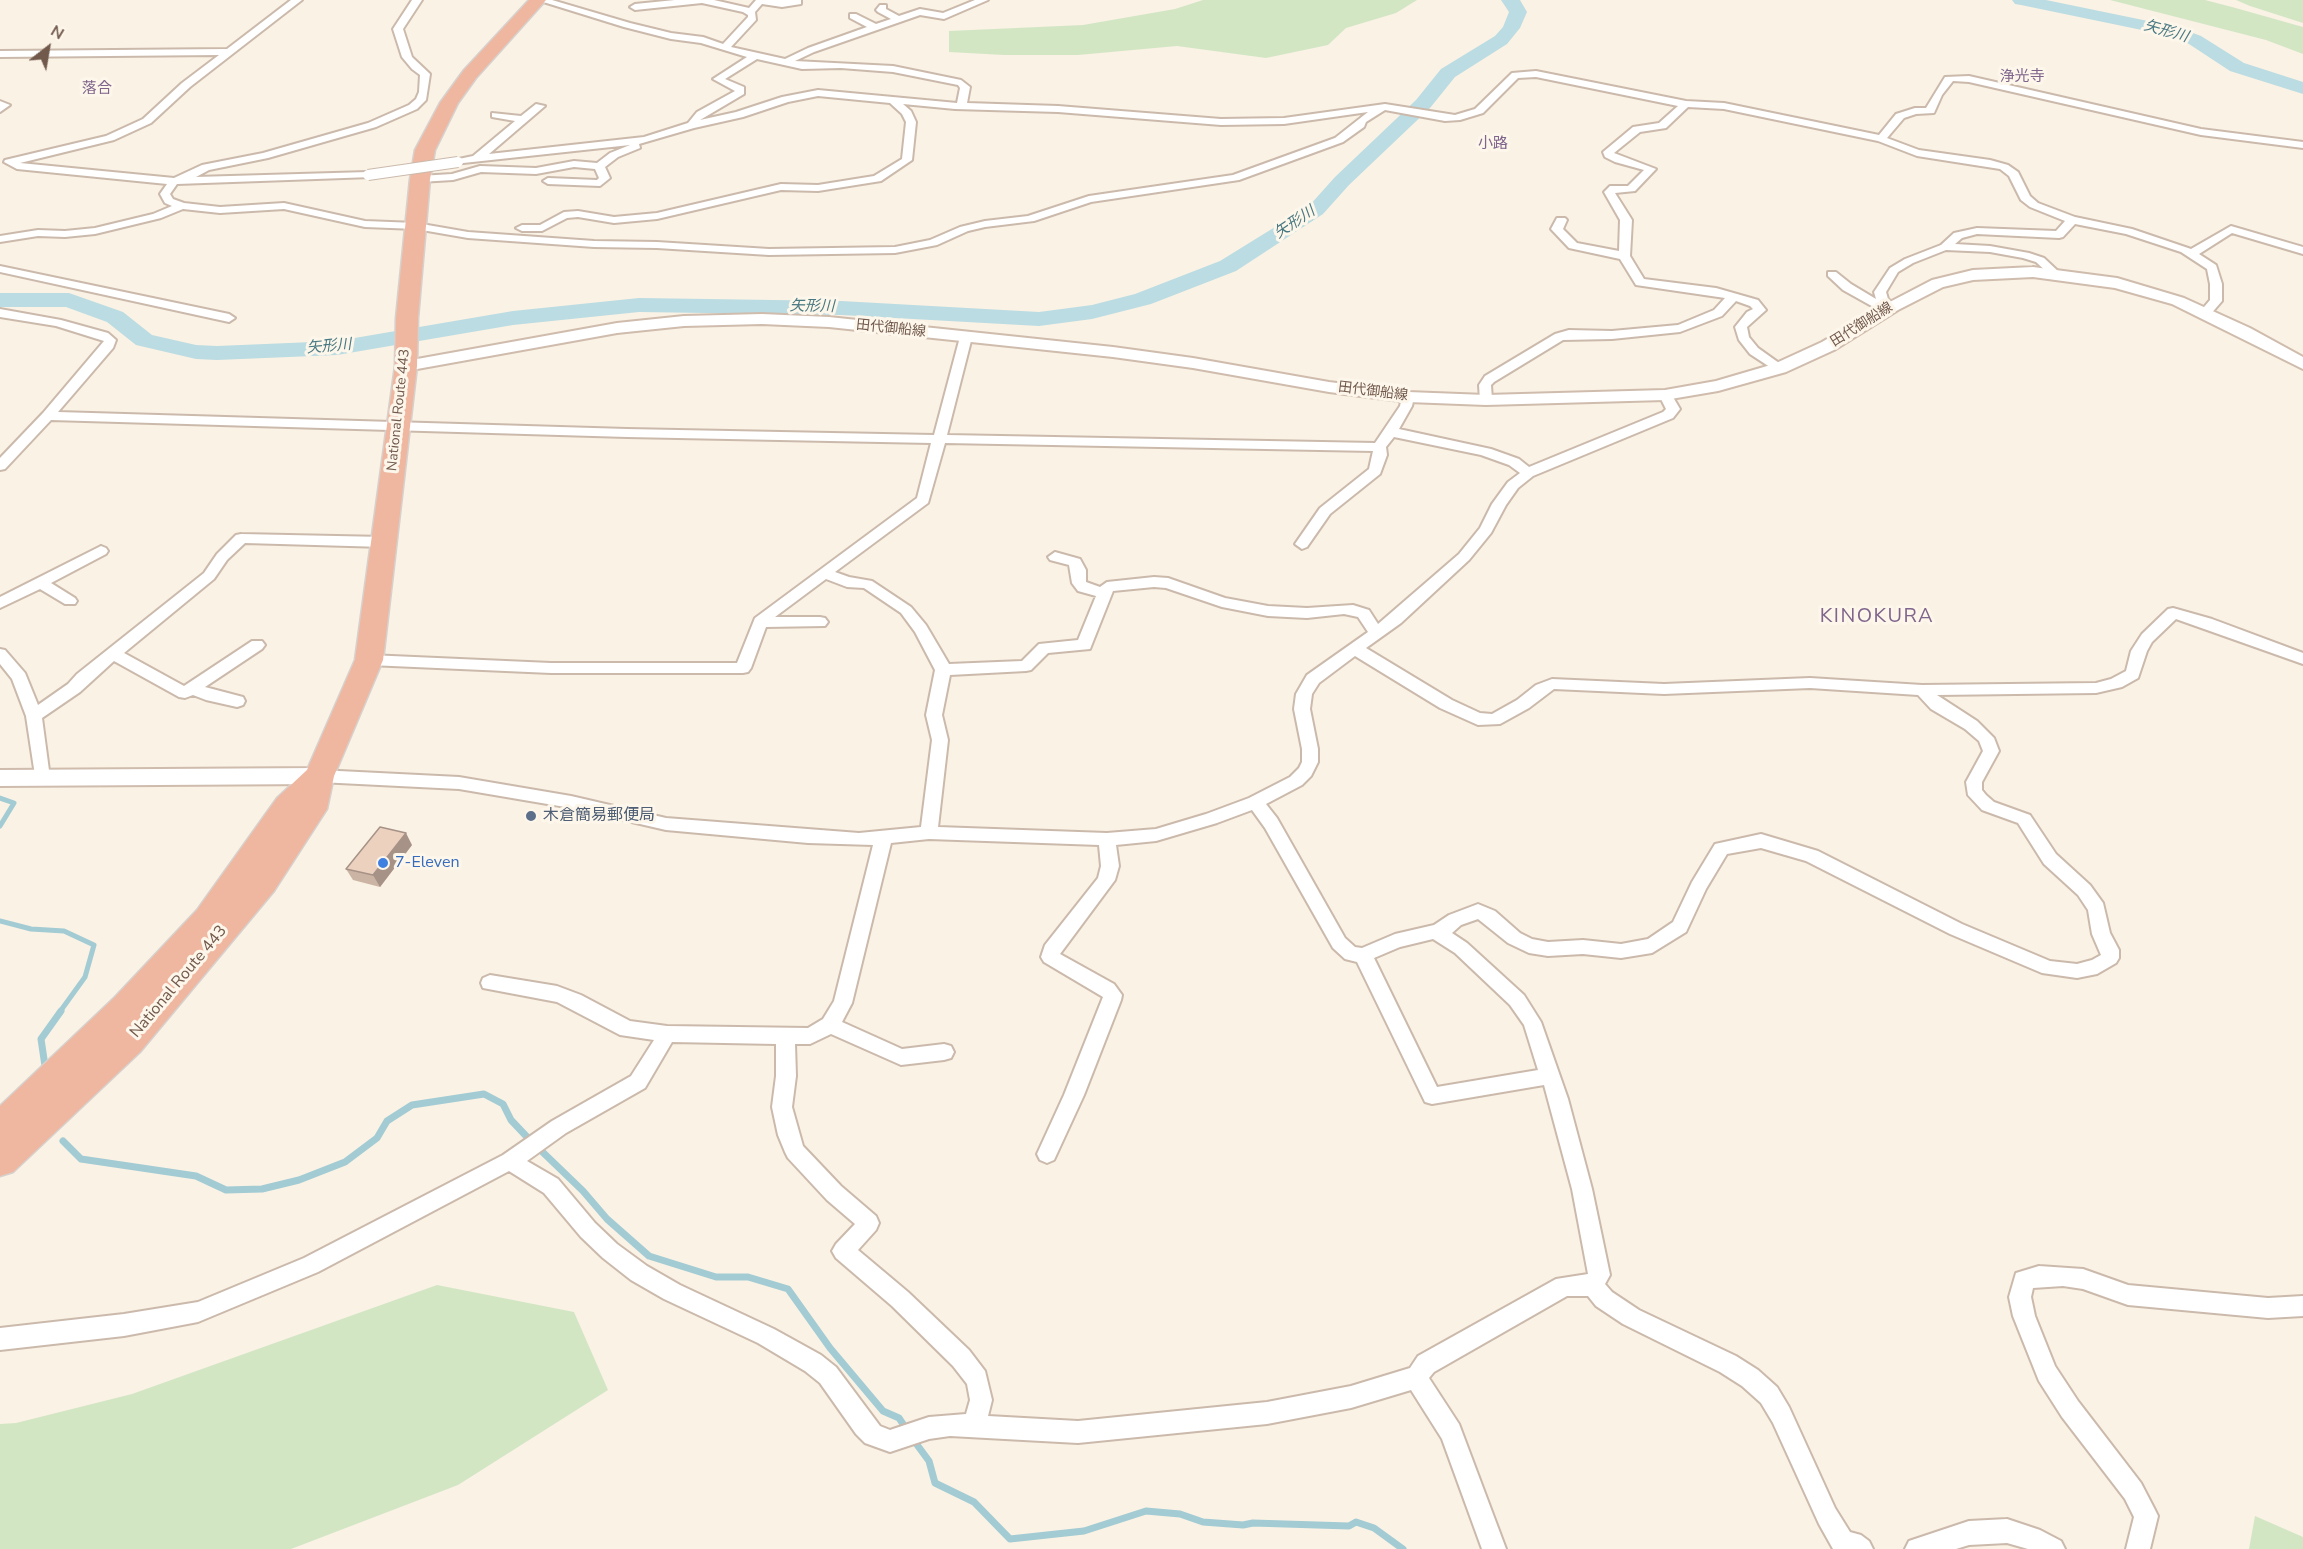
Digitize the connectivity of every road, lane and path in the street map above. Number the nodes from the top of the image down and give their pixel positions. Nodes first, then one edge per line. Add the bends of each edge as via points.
1 (297, 0) edge
2 (417, 0) edge
3 (701, 0) edge
4 (982, 0) edge
5 (534, 1) edge
6 (759, 1) edge
7 (798, 2) dead end
8 (635, 7) dead end
9 (883, 7) dead end
10 (750, 12) junction
11 (853, 16) dead end
12 (898, 19) junction
13 (876, 27) junction
14 (726, 47) junction
15 (227, 52) junction
16 (0, 54) edge
17 (755, 56) junction
18 (786, 62) junction
19 (893, 100) junction
20 (0, 104) edge
21 (1686, 104) junction
22 (540, 106) dead end
23 (962, 106) junction
24 (1387, 108) junction
25 (0, 109) edge
26 (496, 115) dead end
27 (524, 120) junction
28 (692, 125) junction
29 (1881, 139) junction
30 (645, 140) junction
31 (2303, 145) edge
32 (477, 159) junction
33 (4, 164) edge
34 (599, 166) junction
35 (420, 180) junction
36 (174, 181) junction
37 (548, 181) dead end
38 (182, 207) junction
39 (1561, 220) dead end
40 (2072, 220) junction
41 (416, 226) junction
42 (452, 232) junction
43 (0, 239) edge
44 (1945, 247) junction
45 (2303, 251) edge
46 (2192, 253) junction
47 (1624, 256) junction
48 (0, 270) edge
49 (2054, 273) junction
50 (1832, 274) dead end
51 (1732, 297) junction
52 (1889, 308) junction
53 (2205, 312) junction
54 (0, 313) edge
55 (229, 318) dead end
56 (966, 337) junction
57 (406, 356) junction
58 (2303, 364) edge
59 (1780, 368) junction
60 (1665, 395) junction
61 (1408, 397) junction
62 (1486, 400) junction
63 (48, 416) junction
64 (397, 425) junction
65 (1391, 432) junction
66 (939, 437) junction
67 (1379, 447) junction
68 (0, 466) edge
69 (1528, 473) junction
70 (384, 542) junction
71 (1302, 544) dead end
72 (101, 557) dead end
73 (1055, 557) dead end
74 (825, 574) junction
75 (40, 582) junction
76 (1104, 593) junction
77 (70, 601) dead end
78 (0, 603) edge
79 (760, 622) junction
80 (820, 622) dead end
81 (1377, 632) junction
82 (256, 645) dead end
83 (1354, 648) junction
84 (0, 654) edge
85 (114, 654) junction
86 (2303, 659) edge
87 (369, 660) junction
88 (943, 670) junction
89 (193, 688) junction
90 (1922, 690) junction
91 (237, 700) dead end
92 (34, 716) junction
93 (319, 776) junction
94 (0, 778) edge
95 (42, 778) junction
96 (1255, 802) junction
97 (929, 833) junction
98 (883, 839) junction
99 (1107, 840) junction
100 (1436, 932) junction
101 (1363, 955) junction
102 (490, 983) dead end
103 (830, 1025) junction
104 (667, 1034) junction
105 (785, 1036) junction
106 (944, 1052) dead end
107 (1550, 1076) junction
108 (0, 1128) edge
109 (1047, 1154) dead end
110 (514, 1157) junction
111 (0, 1160) edge
112 (1593, 1286) junction
113 (2303, 1306) edge
114 (0, 1339) edge
115 (1416, 1378) junction
116 (974, 1426) junction
117 (1851, 1548) edge
118 (1494, 1549) edge
119 (1917, 1549) edge
120 (2053, 1549) edge
121 (2138, 1549) edge

1 - 15 street
2 - 36 street via 398,29 407,57 425,74 424,92 413,107 372,125 264,156 206,167
3 - 8 street
3 - 10 street
4 - 12 street via 944,16 920,12
5 - 14 street
5 - 35 highway, National Route 443 via 449,103 425,150
6 - 7 street
6 - 10 street
9 - 12 street via 881,10
10 - 14 street via 753,18
11 - 13 street
12 - 13 street
13 - 18 street
14 - 17 street
15 - 16 street
15 - 33 street via 147,121 126,132
17 - 18 street
17 - 28 street via 718,79 740,92 701,114
18 - 23 street via 893,69 961,83 965,87
19 - 23 street
19 - 28 street via 800,95
19 - 42 street via 907,113 910,122 907,160 877,179 818,188 780,187 657,216 614,220 571,214 536,229 468,226
20 - 25 street via 5,105
21 - 24 street via 1524,74 1515,75 1473,114 1440,117
21 - 29 street via 1724,106
21 - 47 street via 1662,126 1637,129 1608,152 1619,160 1651,169 1631,189 1614,188 1609,192 1626,220
22 - 27 street
23 - 24 street via 1263,123
24 - 42 street via 1362,120 1339,140 1235,178 1089,199 1030,219 964,229 911,248 769,252 594,244
26 - 27 street
27 - 32 street
28 - 30 street
29 - 31 street via 1900,116 1930,111 1948,79 1953,78 1981,81 2201,132
29 - 40 street via 1917,153 2004,167 2014,174 2025,198
30 - 32 street
30 - 34 street
32 - 36 street, bridge via 368,175
33 - 36 street
34 - 35 street via 574,164 525,171 488,168
34 - 37 street via 605,178 600,183
35 - 41 highway, National Route 443
36 - 38 street via 165,194 169,201
38 - 41 street via 220,210 284,206 365,224
38 - 43 street via 95,231
39 - 47 street via 1557,229 1573,246
40 - 44 street via 2059,235 1977,231 1959,235
40 - 46 street via 2128,231
41 - 42 street
41 - 57 highway, National Route 443
44 - 49 street via 2025,255 2040,260
44 - 52 street via 1894,270 1880,292
45 - 46 street via 2231,229
46 - 53 street via 2212,267 2214,274 2216,301
47 - 51 street via 1640,282
48 - 55 street
49 - 52 main road, 田代御船線 via 1973,275 1938,283
49 - 53 main road, 田代御船線 via 2117,283
50 - 52 street via 1846,287
51 - 59 street via 1760,308 1745,321 1741,332 1750,347
51 - 62 street via 1718,313 1680,328 1559,337 1489,380 1485,385
52 - 59 main road, 田代御船線 via 1828,346
53 - 58 main road, 田代御船線
54 - 63 street via 57,323 110,340
56 - 57 main road, 田代御船線 via 784,320 684,321
56 - 61 main road, 田代御船線 via 1193,363
56 - 66 street
57 - 64 highway, National Route 443
59 - 60 main road, 田代御船線 via 1718,386
60 - 62 main road, 田代御船線
60 - 69 street via 1673,410 1668,415
61 - 62 main road, 田代御船線
61 - 65 street
63 - 64 street
63 - 68 street
64 - 66 street
64 - 70 highway, National Route 443
65 - 67 street
65 - 69 street via 1497,455
66 - 67 street
66 - 74 street via 923,500
67 - 71 street via 1375,471 1324,511
69 - 81 street via 1513,485 1464,557
70 - 85 street via 241,538 210,576
70 - 87 highway, National Route 443
72 - 75 street
73 - 76 street via 1075,562 1078,583 1091,592
74 - 79 street
74 - 88 street via 867,584 906,610 933,646
75 - 77 street
75 - 78 street
76 - 81 street via 1108,587 1161,582 1222,602 1268,611 1353,610 1364,614
76 - 88 street via 1085,645 1044,648 1026,666
79 - 80 street
79 - 87 street via 744,668 551,668
81 - 83 street
82 - 89 street
83 - 90 street via 1478,719 1494,720 1552,684 1664,689 1810,683
83 - 96 street via 1313,680 1304,694 1302,709 1310,749 1305,771 1296,781
84 - 92 street via 19,677
85 - 89 street via 185,693
85 - 92 street
86 - 90 street via 2173,613 2147,638 2133,674 2116,683 2096,688
87 - 93 highway, National Route 443
88 - 97 street via 934,715 940,740
89 - 91 street via 206,695
90 - 100 street via 1986,738 1991,751 1974,782 1980,799 2024,819 2050,860 2084,890 2097,908 2110,958 2097,967 2048,968 1956,929 1812,856 1761,841 1721,849 1680,927 1652,946 1621,951 1529,946 1478,911
92 - 95 street
93 - 95 main road
93 - 98 street via 459,783 678,825 808,837
93 - 108 highway, National Route 443 via 288,806 208,919 127,1007
93 - 111 highway, National Route 443 via 312,809 263,882 128,1042
94 - 95 main road
96 - 99 street via 1156,834
96 - 101 street via 1272,824 1339,943 1351,954
97 - 98 street
97 - 99 street
98 - 103 street via 843,1003
99 - 109 street via 1110,866 1106,880 1051,950 1050,957 1107,989 1113,1000
100 - 101 street via 1395,941
100 - 107 street via 1461,948 1517,1000 1533,1022
101 - 107 street via 1432,1096
102 - 104 street via 557,994 627,1029
103 - 105 street via 810,1036
103 - 106 street via 901,1057
104 - 105 street
104 - 110 street via 638,1082
105 - 116 street via 782,1107 795,1152 869,1222 843,1251 900,1299 961,1358 977,1379 981,1400
107 - 112 street via 1586,1209 1599,1275
110 - 114 street via 311,1265 198,1312
110 - 116 street via 551,1185 588,1230 639,1273 799,1354 828,1375 873,1435 882,1440 896,1439 929,1428
112 - 115 street via 1564,1286 1426,1365
112 - 117 street via 1604,1299 1631,1317 1728,1364 1769,1395 1827,1516
113 - 121 street via 2268,1308 2128,1295 2063,1276 2024,1280 2020,1297 2024,1316 2047,1373 2133,1491 2146,1516
115 - 116 street via 1351,1397 1267,1413 1178,1423 1078,1432
115 - 118 street via 1451,1432
119 - 120 street via 1969,1533 2007,1531

